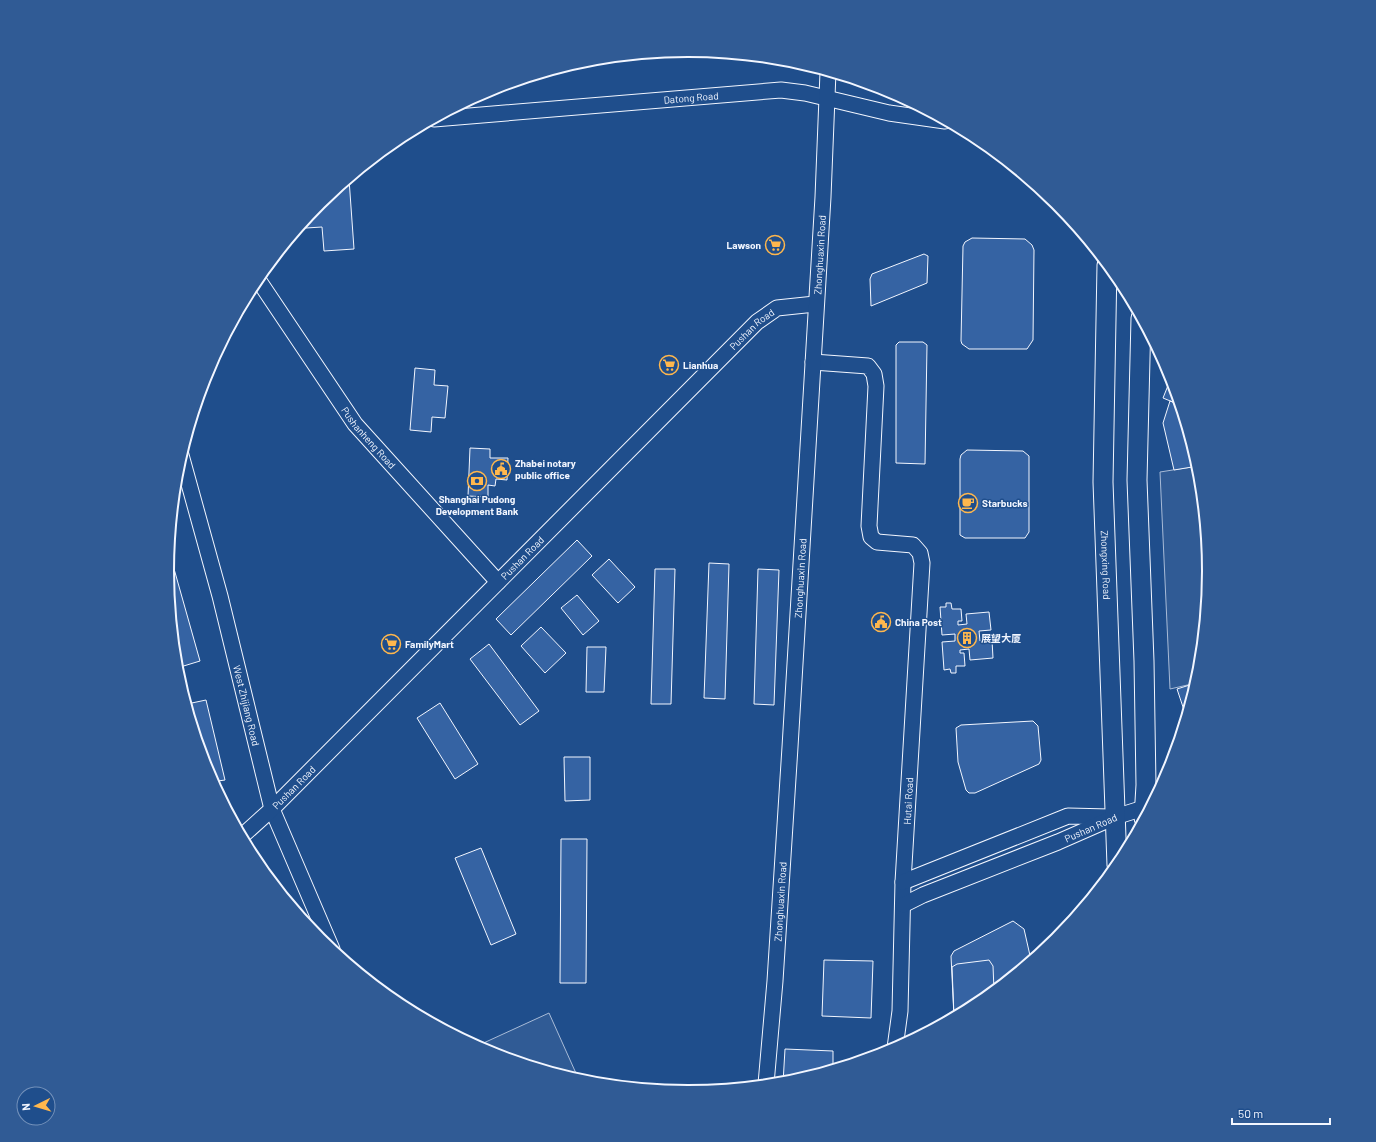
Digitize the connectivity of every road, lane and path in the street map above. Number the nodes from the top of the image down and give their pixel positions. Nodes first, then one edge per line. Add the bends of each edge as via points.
1 (828, 77) edge
2 (827, 98) junction
3 (446, 118) edge
4 (933, 119) edge
5 (1107, 273) edge
6 (261, 284) edge
7 (815, 304) junction
8 (1141, 329) edge
9 (813, 362) junction
10 (185, 468) edge
11 (498, 582) junction
12 (1147, 801) edge
13 (272, 809) junction
14 (1143, 809) edge
15 (1115, 817) junction
16 (246, 833) edge
17 (1117, 854) edge
18 (903, 882) junction
19 (903, 905) junction
20 (325, 934) edge
21 (895, 1041) edge
22 (766, 1079) edge

1 - 2 street, Zhonghuaxin Road
2 - 3 street, Datong Road via 781,90
2 - 4 street, Datong Road via 889,114
2 - 7 street, Zhonghuaxin Road
5 - 15 main road, Zhongxing Road via 1103,482
6 - 11 street, Pushanheng Road via 355,424
7 - 9 street, Zhonghuaxin Road
7 - 11 street, Pushan Road via 777,308 757,322
8 - 12 main road via 1137,480
9 - 18 street, Hutai Road via 868,366 874,374 876,386 869,526 871,536 877,542 913,545 920,553 922,563
9 - 22 street, Zhonghuaxin Road via 776,973
10 - 13 street, West Zhijiang Road via 220,596
11 - 13 street, Pushan Road
13 - 16 street, Pushan Road
13 - 20 street, West Zhijiang Road
14 - 15 street
15 - 17 main road, Zhongxing Road
15 - 18 street, Pushan Road via 1068,816
15 - 19 street, Pushan Road
18 - 19 street, Hutai Road
19 - 21 street, Hutai Road via 900,1011

